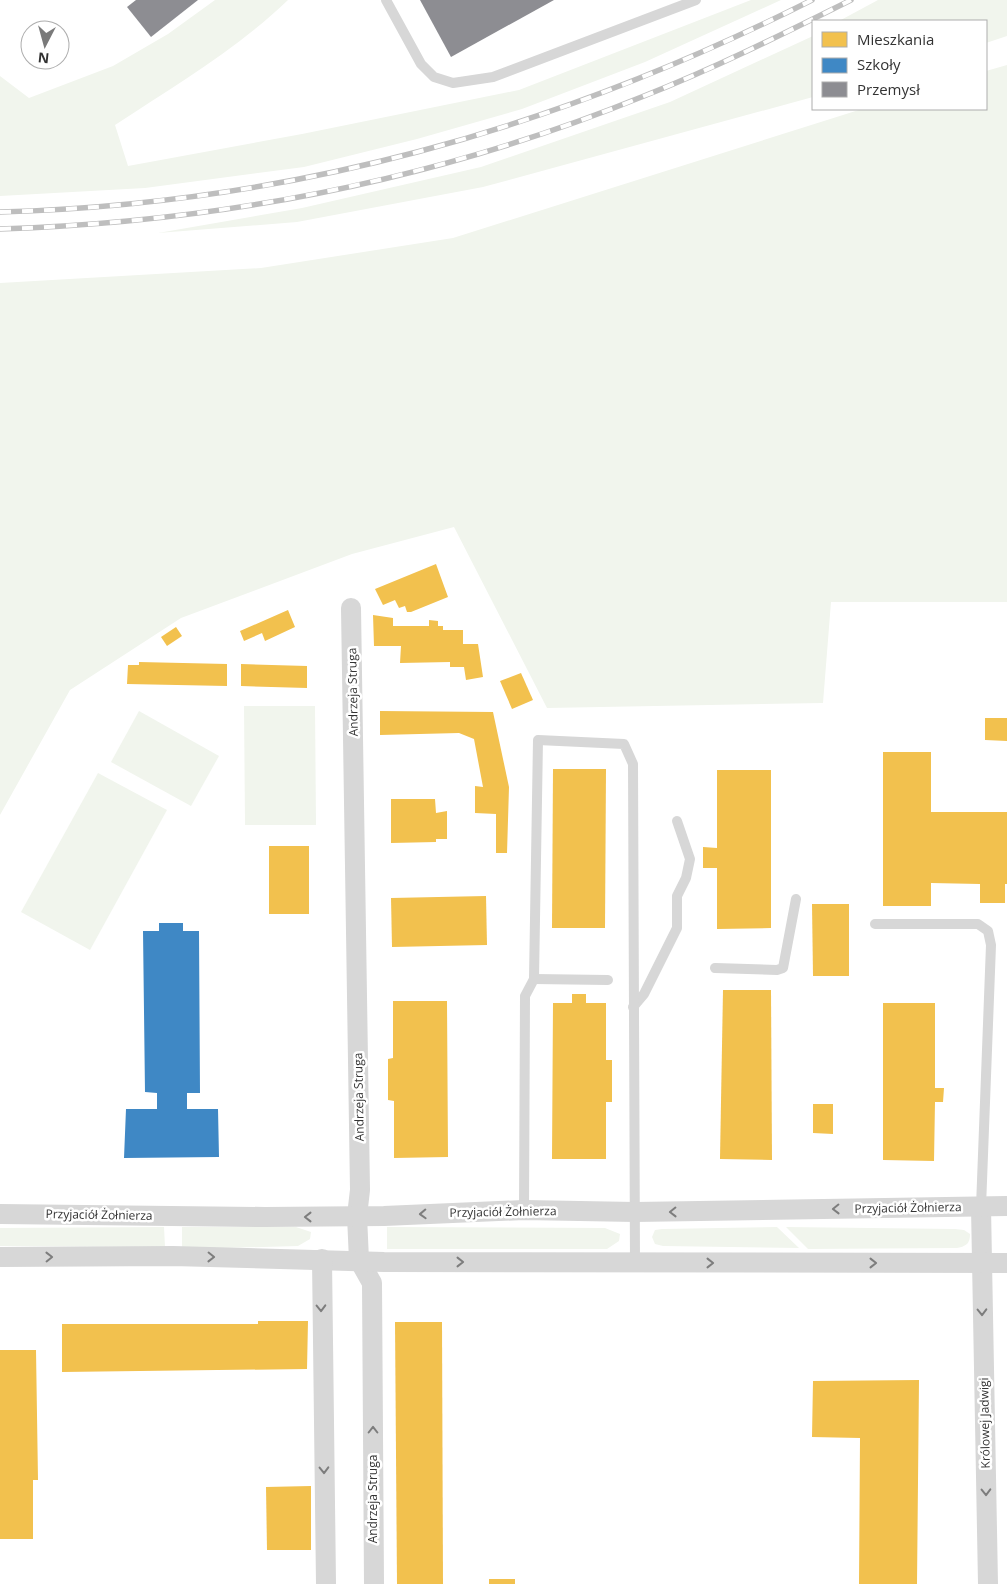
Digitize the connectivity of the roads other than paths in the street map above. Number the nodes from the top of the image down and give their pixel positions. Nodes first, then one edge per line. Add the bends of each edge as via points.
1 (386, 0) edge
2 (696, 0) edge
3 (351, 608) dead end
4 (677, 821) dead end
5 (796, 899) dead end
6 (875, 924) dead end
7 (714, 968) dead end
8 (534, 979) junction
9 (608, 980) dead end
10 (633, 1007) junction
11 (1007, 1206) edge
12 (982, 1207) junction
13 (524, 1210) junction
14 (635, 1212) junction
15 (0, 1214) edge
16 (357, 1216) junction
17 (0, 1257) edge
18 (322, 1259) junction
19 (359, 1260) junction
20 (634, 1263) junction
21 (982, 1263) junction
22 (1007, 1263) edge
23 (326, 1584) edge
24 (374, 1584) edge
25 (988, 1584) edge

1 - 2 lane via 421,64 434,77 453,83 493,77
3 - 16 street, Andrzeja Struga via 360,1190
4 - 10 lane via 690,859 686,878 677,896 677,928 644,994
5 - 7 lane via 783,968
6 - 12 lane via 978,924 988,931 991,945
8 - 9 lane
8 - 10 lane via 538,740 624,744 633,764
8 - 13 lane via 525,996
10 - 14 lane
11 - 12 street, Przyjaciół Żołnierza
12 -> 14 street, Przyjaciół Żołnierza
12 - 21 street, Królowej Jadwigi
13 - 14 street, Przyjaciół Żołnierza
13 -> 16 street, Przyjaciół Żołnierza
14 - 20 lane
16 -> 15 street, Przyjaciół Żołnierza
16 - 19 street, Andrzeja Struga
17 -> 18 street
18 - 19 street
18 -> 23 street
19 -> 20 street
24 -> 19 street, Andrzeja Struga via 372,1284
20 -> 21 street
21 - 22 street
21 -> 25 street, Królowej Jadwigi

